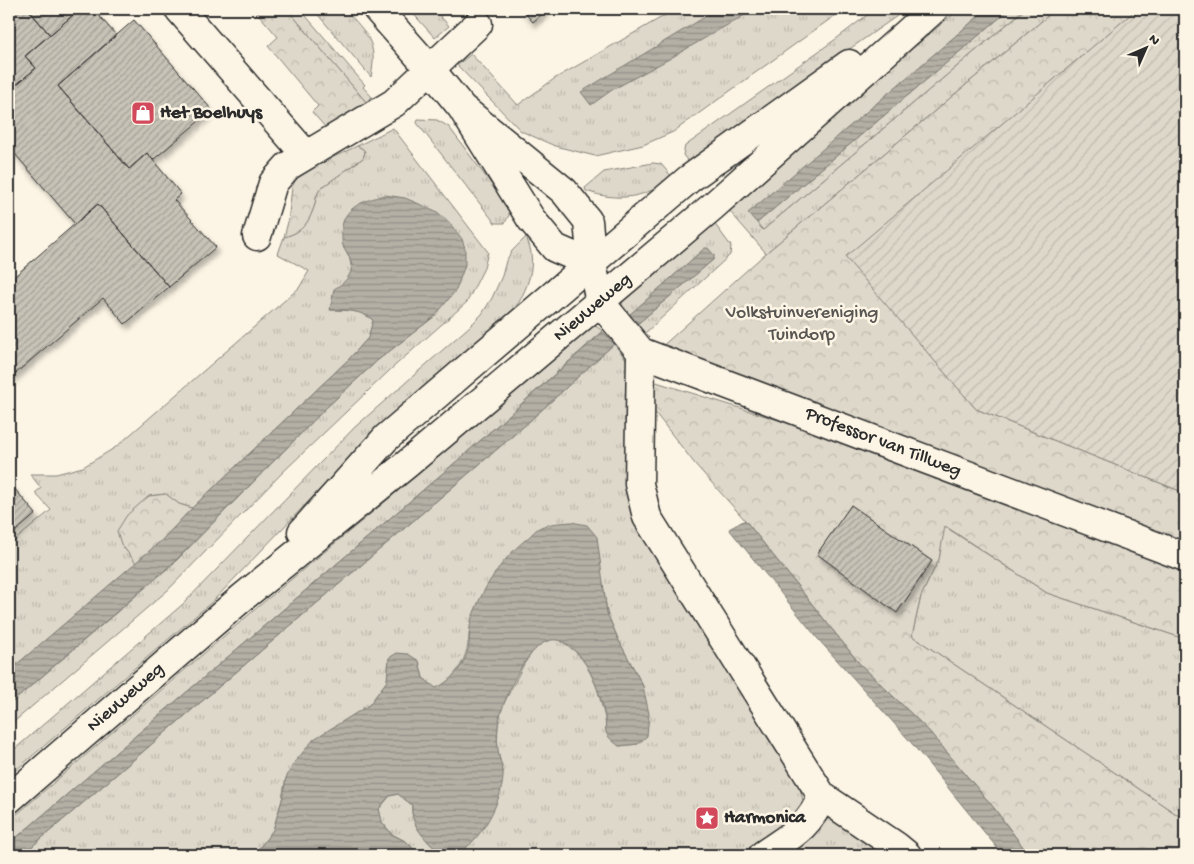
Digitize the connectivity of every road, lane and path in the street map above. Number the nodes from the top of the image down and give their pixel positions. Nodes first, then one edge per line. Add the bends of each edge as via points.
1 (179, 9) edge
2 (378, 9) edge
3 (925, 9) edge
4 (934, 9) edge
5 (478, 24) dead end
6 (431, 70) junction
7 (462, 108) junction
8 (306, 155) junction
9 (257, 236) dead end
10 (592, 264) junction
11 (600, 302) junction
12 (641, 352) junction
13 (1185, 557) edge
14 (243, 597) junction
15 (822, 796) junction
16 (9, 799) edge
17 (763, 855) edge
18 (906, 855) edge

1 - 8 street
2 - 6 street
3 - 10 street, Nieuweweg via 689,179
4 - 11 street, Nieuweweg
5 - 6 street
6 - 7 street
6 - 8 street via 394,103
7 - 10 street via 531,219 555,248
7 - 10 street via 564,191 579,209 588,221
8 - 9 street via 288,166 273,183
10 - 11 street
10 - 14 street, Nieuweweg via 386,438
11 - 12 street, Professor van Tillweg
11 - 14 street, Nieuweweg
12 - 13 street, Professor van Tillweg
12 - 15 street via 639,484 647,517
14 - 16 street, Nieuweweg
15 - 17 street via 816,811 801,829
15 - 18 street

